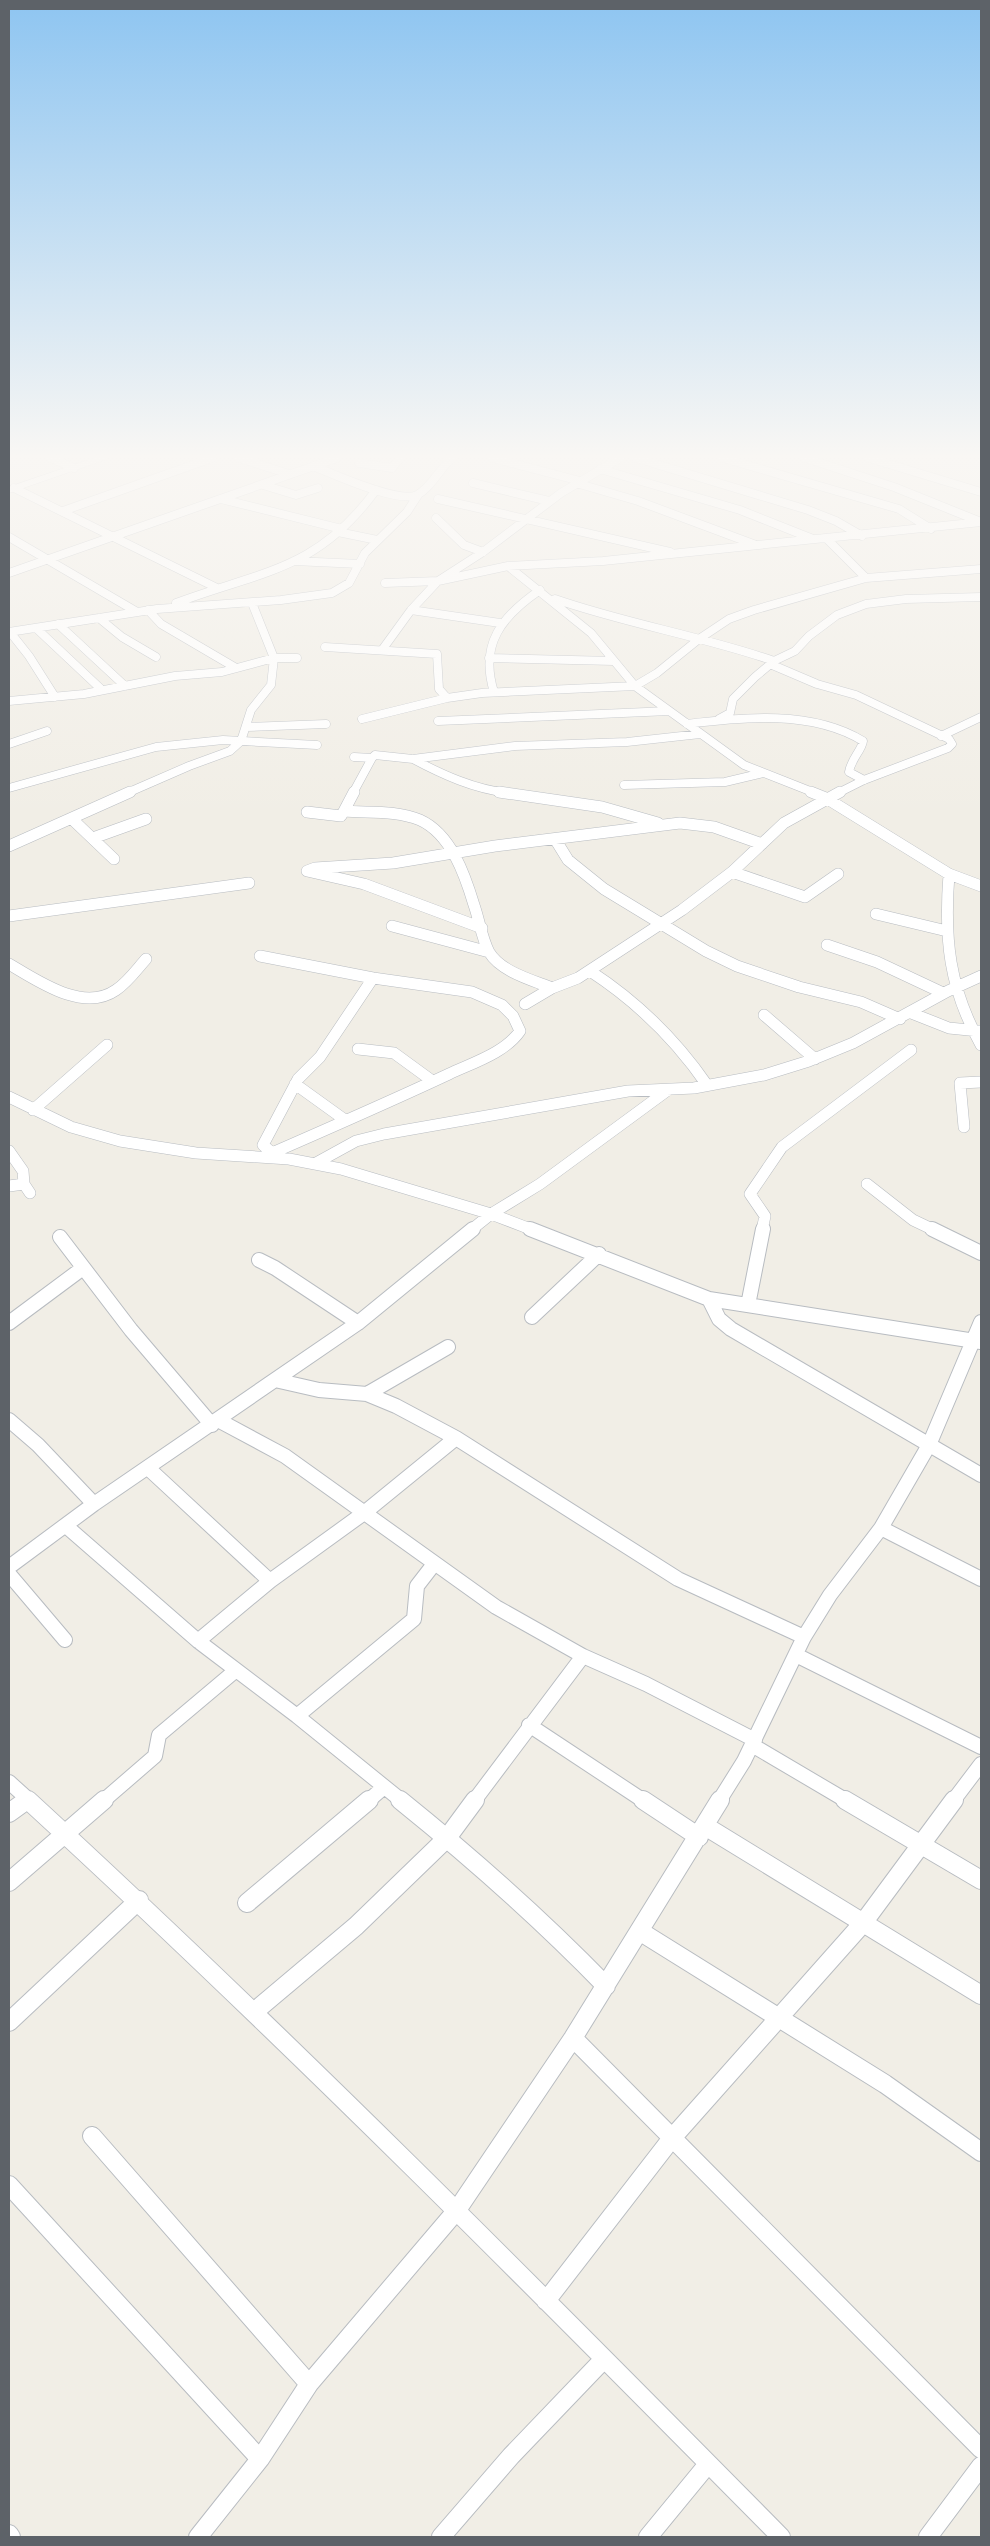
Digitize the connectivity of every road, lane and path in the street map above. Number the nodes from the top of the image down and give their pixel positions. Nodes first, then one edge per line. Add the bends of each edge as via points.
1 (75, 577) edge
2 (194, 577) edge
3 (256, 577) edge
4 (353, 577) edge
5 (444, 577) edge
6 (458, 577) edge
7 (522, 577) edge
8 (883, 577) edge
9 (866, 578) joint
10 (438, 581) junction
11 (385, 583) dead end
12 (217, 588) junction
13 (543, 593) junction
14 (981, 597) edge
15 (252, 603) junction
16 (162, 608) junction
17 (148, 610) junction
18 (411, 610) junction
19 (137, 612) junction
20 (99, 618) junction
21 (500, 623) junction
22 (58, 624) junction
23 (36, 628) junction
24 (9, 632) edge
25 (699, 639) junction
26 (325, 647) dead end
27 (382, 650) junction
28 (156, 656) dead end
29 (274, 658) junction
30 (297, 658) dead end
31 (489, 658) junction
32 (614, 661) junction
33 (772, 663) junction
34 (236, 668) junction
35 (125, 686) junction
36 (636, 686) junction
37 (102, 690) junction
38 (494, 692) junction
39 (54, 697) junction
40 (447, 698) junction
41 (9, 701) edge
42 (669, 712) junction
43 (981, 717) edge
44 (719, 719) junction
45 (362, 720) dead end
46 (438, 721) dead end
47 (326, 724) dead end
48 (687, 724) junction
49 (246, 726) junction
50 (47, 732) dead end
51 (700, 734) junction
52 (941, 736) junction
53 (241, 741) junction
54 (9, 744) edge
55 (316, 745) dead end
56 (354, 757) dead end
57 (372, 758) junction
58 (413, 759) junction
59 (763, 773) junction
60 (864, 780) junction
61 (624, 785) dead end
62 (9, 788) edge
63 (826, 798) junction
64 (307, 812) dead end
65 (344, 812) junction
66 (72, 819) junction
67 (146, 819) dead end
68 (663, 824) junction
69 (93, 838) junction
70 (555, 839) junction
71 (762, 844) junction
72 (9, 846) edge
73 (453, 854) junction
74 (114, 859) dead end
75 (732, 872) junction
76 (838, 874) dead end
77 (949, 874) junction
78 (249, 883) dead end
79 (981, 886) edge
80 (876, 914) dead end
81 (9, 916) edge
82 (659, 924) junction
83 (392, 926) dead end
84 (482, 928) junction
85 (948, 931) junction
86 (827, 944) dead end
87 (490, 952) junction
88 (260, 956) dead end
89 (146, 959) dead end
90 (10, 967) edge
91 (590, 971) junction
92 (981, 976) edge
93 (373, 978) junction
94 (954, 987) junction
95 (552, 988) junction
96 (943, 993) junction
97 (525, 1004) dead end
98 (911, 1012) junction
99 (764, 1015) dead end
100 (900, 1019) junction
101 (978, 1031) edge
102 (107, 1044) dead end
103 (981, 1045) edge
104 (358, 1049) dead end
105 (911, 1050) dead end
106 (815, 1060) junction
107 (431, 1080) junction
108 (981, 1082) edge
109 (295, 1084) junction
110 (707, 1085) junction
111 (668, 1090) junction
112 (9, 1097) edge
113 (33, 1110) junction
114 (345, 1120) junction
115 (964, 1127) dead end
116 (9, 1151) edge
117 (266, 1155) junction
118 (316, 1163) junction
119 (867, 1184) dead end
120 (9, 1186) edge
121 (492, 1214) junction
122 (60, 1237) dead end
123 (981, 1253) edge
124 (599, 1254) junction
125 (260, 1260) dead end
126 (83, 1268) junction
127 (709, 1299) junction
128 (748, 1305) junction
129 (532, 1317) dead end
130 (981, 1322) edge
131 (9, 1323) edge
132 (358, 1323) junction
133 (978, 1342) edge
134 (448, 1347) dead end
135 (275, 1380) junction
136 (367, 1394) junction
137 (9, 1420) edge
138 (215, 1423) junction
139 (456, 1438) junction
140 (929, 1445) junction
141 (148, 1468) junction
142 (981, 1475) edge
143 (94, 1504) junction
144 (364, 1513) junction
145 (66, 1526) junction
146 (881, 1528) junction
147 (434, 1564) junction
148 (10, 1566) edge
149 (981, 1579) edge
150 (270, 1581) junction
151 (804, 1637) junction
152 (65, 1640) dead end
153 (198, 1641) junction
154 (796, 1655) junction
155 (583, 1656) junction
156 (235, 1671) junction
157 (297, 1716) junction
158 (529, 1725) junction
159 (753, 1743) junction
160 (981, 1747) edge
161 (981, 1764) edge
162 (9, 1782) edge
163 (383, 1788) junction
164 (28, 1799) junction
165 (9, 1814) edge
166 (702, 1832) junction
167 (65, 1834) junction
168 (447, 1838) junction
169 (923, 1845) junction
170 (981, 1880) edge
171 (9, 1882) edge
172 (139, 1900) junction
173 (247, 1902) dead end
174 (863, 1923) junction
175 (641, 1932) junction
176 (606, 1986) junction
177 (981, 1995) edge
178 (255, 2011) junction
179 (778, 2019) junction
180 (9, 2022) edge
181 (573, 2038) junction
182 (92, 2136) dead end
183 (672, 2138) junction
184 (981, 2152) edge
185 (9, 2185) edge
186 (457, 2210) junction
187 (546, 2301) junction
188 (604, 2360) junction
189 (309, 2384) junction
190 (981, 2449) edge
191 (260, 2459) junction
192 (708, 2464) junction
193 (981, 2466) edge
194 (198, 2537) edge
195 (442, 2537) edge
196 (648, 2537) edge
197 (781, 2537) edge
198 (928, 2537) edge

1 - 19 street
2 - 12 street
3 - 12 street
4 - 15 street via 348,586 321,596
5 - 10 street
6 - 10 street
7 - 13 street
8 - 9 street
9 - 25 street via 729,619
10 - 11 street
10 - 18 street
12 - 16 street
13 - 21 street via 526,599
13 - 25 street via 600,614
13 - 32 street via 591,633
14 - 33 street via 906,599 851,608 830,620 795,651
15 - 16 street
15 - 29 street
16 - 17 street
17 - 19 street
17 - 34 street via 161,624
18 - 21 street
18 - 27 street
19 - 20 street
20 - 22 street
20 - 28 street via 122,637
21 - 31 street
22 - 23 street
22 - 35 street
23 - 24 street
23 - 37 street
24 - 39 street
25 - 33 street via 742,650
25 - 36 street
26 - 27 street
27 - 40 street via 437,654 439,689
29 - 30 street
29 - 34 street
29 - 49 street via 270,685 251,710
31 - 32 street
31 - 38 street via 487,676
32 - 36 street
33 - 44 street via 734,699 730,714
33 - 52 street via 817,684 856,695
34 - 35 street
35 - 37 street
36 - 38 street
36 - 42 street
37 - 39 street
38 - 40 street
39 - 41 street
40 - 45 street
42 - 46 street
42 - 48 street
43 - 52 street
44 - 48 street
44 - 60 street via 808,721 850,733 863,741 863,745 851,761 849,772
47 - 49 street
48 - 51 street
49 - 53 street
50 - 54 street
51 - 58 street via 627,742 515,746
51 - 59 street via 744,765
52 - 60 street via 952,744 948,748
53 - 55 street
53 - 62 street via 156,747
53 - 66 street via 230,751
56 - 57 street
57 - 58 street via 374,755
57 - 65 street
58 - 68 street via 442,774 491,791 602,807
59 - 61 street via 725,782
59 - 63 street
60 - 63 street
63 - 71 street via 784,823
63 - 77 street
64 - 65 street via 341,816
65 - 73 street via 418,819 437,830
66 - 69 street
66 - 72 street
67 - 69 street
68 - 70 street
68 - 71 street via 694,823 714,827
69 - 74 street
70 - 73 street
70 - 82 street via 576,868
71 - 75 street
73 - 84 street via 470,888
73 - 84 street via 306,871 364,884
75 - 76 street via 805,897
75 - 82 street
77 - 79 street
77 - 85 street
78 - 81 street
80 - 85 street
82 - 91 street
82 - 100 street via 737,966 799,987 860,1002
83 - 87 street
84 - 87 street
85 - 94 street via 947,952
86 - 96 street via 877,962
87 - 95 street via 503,965
88 - 93 street
89 - 90 street via 116,990 104,997 91,999 80,998
91 - 95 street via 565,985
91 - 110 street via 619,990 690,1060
92 - 94 street
93 - 107 street via 472,992 509,1009 517,1018 520,1032 513,1041
93 - 109 street via 320,1057
94 - 96 street
94 - 101 street
95 - 97 street
96 - 98 street
98 - 100 street
98 - 101 street via 949,1028
99 - 106 street
100 - 106 street
101 - 103 street
102 - 113 street
104 - 107 street via 394,1053
105 - 128 street via 782,1147 765,1170 750,1194 765,1216
106 - 110 street via 782,1071
107 - 114 street via 394,1100
108 - 115 street via 960,1083
109 - 114 street
109 - 117 street via 263,1145
110 - 111 street
111 - 118 street via 628,1091 384,1134 356,1141
111 - 121 street via 540,1184
112 - 113 street
113 - 117 street via 71,1127 120,1141 196,1152
114 - 117 street
116 - 120 street via 23,1171 27,1188
117 - 118 street
118 - 121 street
119 - 123 street via 913,1220
121 - 124 street
121 - 132 street
122 - 126 street
124 - 127 street
124 - 129 street
125 - 132 street
126 - 131 street
126 - 138 street
127 - 128 street
127 - 140 street via 719,1319 731,1329
128 - 133 street
130 - 133 street
132 - 135 street
133 - 140 street
134 - 136 street
135 - 136 street via 319,1390
135 - 138 street
136 - 139 street
137 - 143 street
138 - 141 street
138 - 144 street via 285,1456
139 - 144 street
139 - 151 street via 678,1579
140 - 142 street
140 - 146 street
141 - 143 street
141 - 150 street
143 - 145 street
144 - 147 street
144 - 150 street
145 - 148 street
145 - 153 street
146 - 149 street
146 - 151 street via 830,1595
147 - 155 street via 524,1625
147 - 157 street via 417,1585 414,1619
148 - 152 street
150 - 153 street
151 - 154 street
153 - 156 street
154 - 159 street
154 - 160 street
155 - 158 street
155 - 159 street via 646,1684
156 - 157 street
156 - 167 street via 159,1735 155,1756
157 - 163 street
158 - 166 street
158 - 168 street
159 - 166 street
159 - 169 street
161 - 169 street
162 - 164 street
163 - 168 street
163 - 173 street
164 - 165 street
164 - 167 street
166 - 174 street
166 - 175 street
167 - 171 street
167 - 172 street
168 - 176 street
168 - 178 street via 356,1926
169 - 170 street
169 - 174 street
172 - 178 street
172 - 180 street
174 - 177 street
174 - 179 street
175 - 176 street
175 - 179 street
176 - 181 street
178 - 186 street
179 - 183 street
179 - 184 street via 884,2084
181 - 183 street
181 - 186 street
182 - 189 street via 174,2234 254,2319
183 - 187 street
183 - 190 street
185 - 191 street
186 - 187 street
186 - 189 street
187 - 188 street
188 - 192 street
188 - 195 street via 510,2456
189 - 191 street
191 - 194 street
192 - 196 street
192 - 197 street
193 - 198 street

